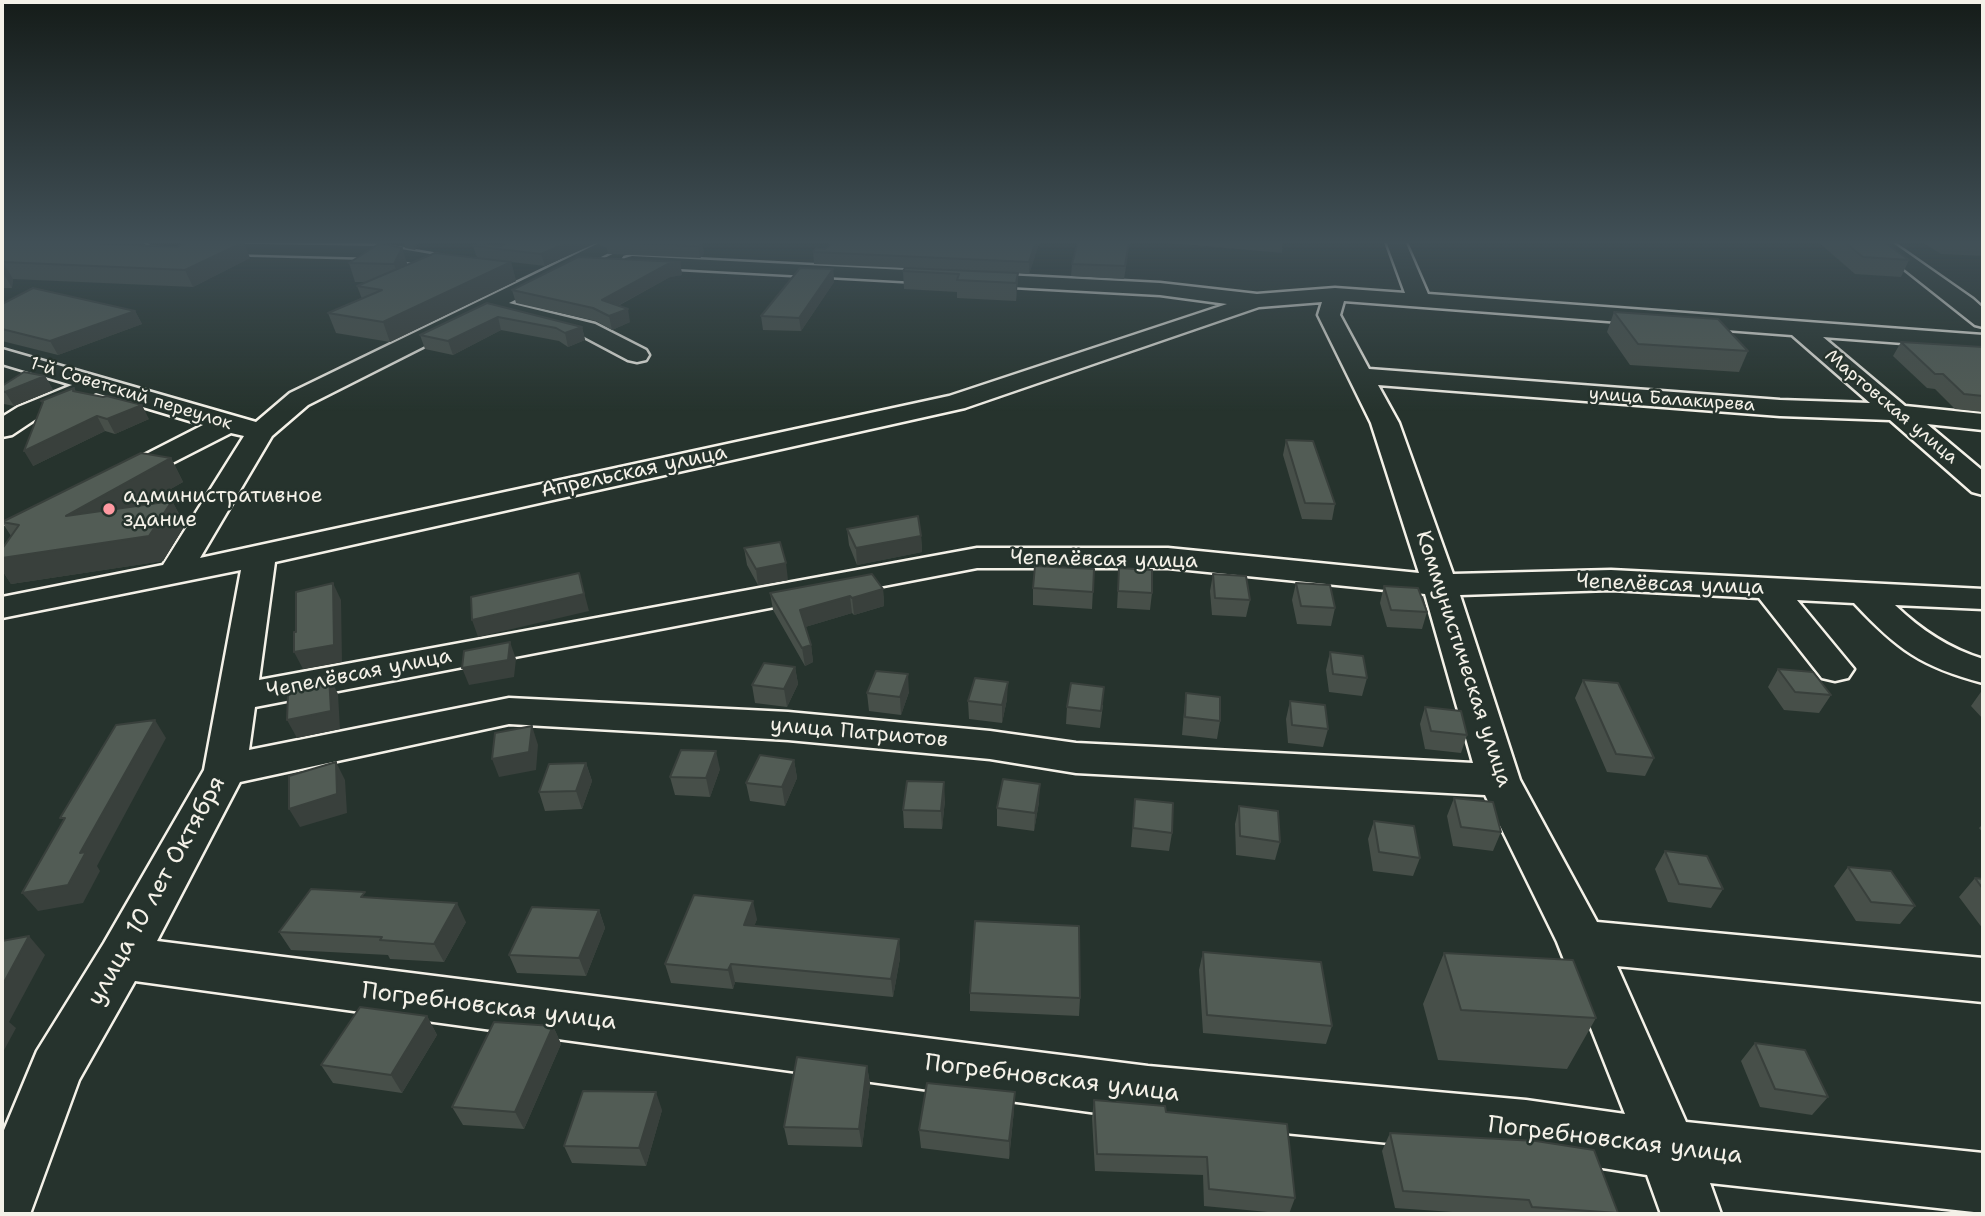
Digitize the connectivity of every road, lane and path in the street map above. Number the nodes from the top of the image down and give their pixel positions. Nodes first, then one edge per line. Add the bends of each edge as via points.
1 (500, 298) edge
2 (1231, 298) edge
3 (1293, 298) edge
4 (1334, 298) edge
5 (1387, 298) edge
6 (1958, 298) edge
7 (1419, 300) joint
8 (1257, 301) junction
9 (486, 305) junction
10 (1983, 320) edge
11 (1799, 329) junction
12 (1983, 342) edge
13 (637, 355) dead end
14 (2, 356) edge
15 (1361, 376) junction
16 (96, 385) junction
17 (1898, 413) junction
18 (1983, 422) edge
19 (227, 424) junction
20 (2, 429) edge
21 (261, 431) junction
22 (1983, 486) edge
23 (2, 539) edge
24 (260, 555) junction
25 (176, 571) junction
26 (1440, 585) junction
27 (1769, 588) junction
28 (1864, 593) junction
29 (1983, 599) edge
30 (2, 607) edge
31 (1835, 669) dead end
32 (1983, 671) edge
33 (237, 696) junction
34 (225, 770) junction
35 (1499, 780) junction
36 (1581, 942) junction
37 (122, 958) junction
38 (1983, 981) edge
39 (1668, 1149) junction
40 (1983, 1183) edge
41 (2, 1209) edge
42 (1691, 1214) edge

1 - 9 street
2 - 8 street
3 - 8 street
4 - 15 street, Коммунистическая улица via 1329,315
5 - 7 street
6 - 10 street
7 - 11 street
8 - 24 street, Апрельская улица via 956,402
9 - 13 street via 587,329
9 - 21 street via 299,399
11 - 12 street
11 - 17 street, Мартовская улица
14 - 16 street, 1-й Советский переулок
15 - 17 street, улица Балакирева
15 - 26 street, Коммунистическая улица via 1385,423
16 - 19 street, 1-й Советский переулок
16 - 20 street via 27,413
17 - 18 street, улица Балакирева
17 - 22 street, Мартовская улица
19 - 21 street, 1-й Советский переулок
19 - 23 street
21 - 25 street
24 - 25 street, Апрельская улица
24 - 33 street, улица 10 лет Октября
25 - 30 street, Апрельская улица
26 - 27 street, Чепелёвсая улица via 1611,580
26 - 33 street, Чепелёвсая улица via 1167,558 977,558
26 - 35 street, Коммунистическая улица
27 - 28 street, Чепелёвсая улица
27 - 31 street
28 - 29 street, Чепелёвсая улица
28 - 32 street via 1908,639 1950,662
33 - 34 street, улица 10 лет Октября
34 - 35 street, улица Патриотов via 509,711 788,726 990,744 1076,758
34 - 37 street, улица 10 лет Октября
35 - 36 street, Коммунистическая улица
36 - 38 street
36 - 39 street, Коммунистическая улица
37 - 39 street, Погребновская улица via 1148,1093 1526,1128
37 - 41 street, улица 10 лет Октября via 56,1069
39 - 40 street, Погребновская улица
39 - 42 street, Коммунистическая улица

